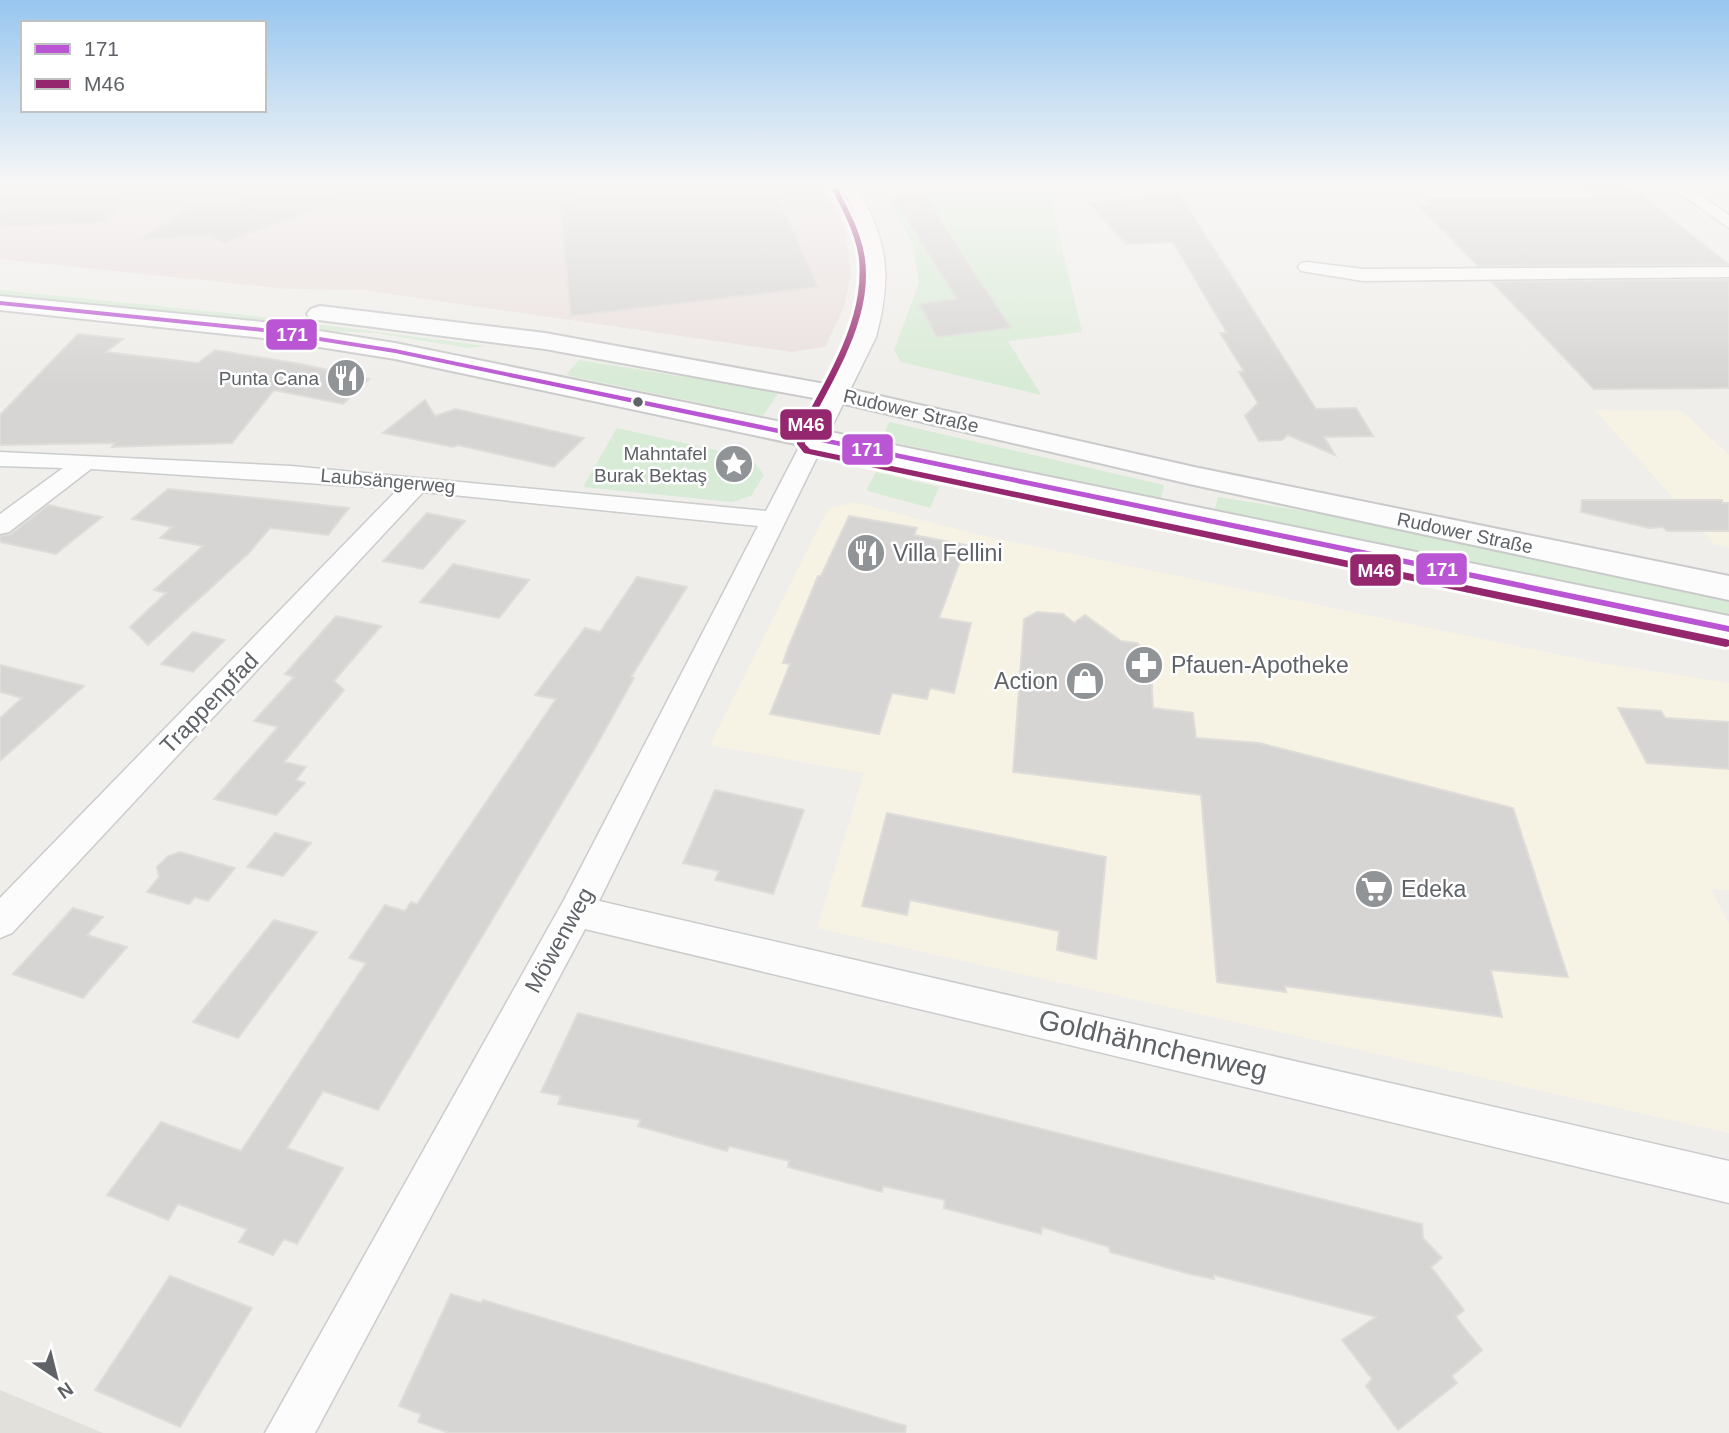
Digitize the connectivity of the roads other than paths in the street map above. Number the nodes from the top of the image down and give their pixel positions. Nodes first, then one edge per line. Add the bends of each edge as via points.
1 (876, 249) edge
2 (1307, 267) dead end
3 (1729, 272) edge
4 (0, 280) edge
5 (0, 303) edge
6 (836, 394) junction
7 (814, 439) junction
8 (0, 459) edge
9 (88, 461) junction
10 (417, 484) junction
11 (775, 520) junction
12 (0, 526) edge
13 (1729, 588) edge
14 (1729, 629) edge
15 (576, 911) junction
16 (0, 922) edge
17 (1729, 1182) edge
18 (289, 1433) edge

1 - 6 street, Möwenweg via 878,296 866,337
2 - 3 street via 1363,275
4 - 6 main road, Rudower Straße via 545,341
5 - 7 main road, Rudower Straße via 263,330 395,351
6 - 7 street, Möwenweg
6 - 13 main road, Rudower Straße via 1194,476
7 - 11 street, Möwenweg
7 - 14 main road, Rudower Straße
8 - 9 street, Laubsängerweg
9 - 10 street, Laubsängerweg
9 - 12 street
10 - 11 street, Laubsängerweg
10 - 16 street, Trappenpfad
11 - 15 street, Möwenweg
15 - 17 street, Goldhähnchenweg
15 - 18 street, Möwenweg

